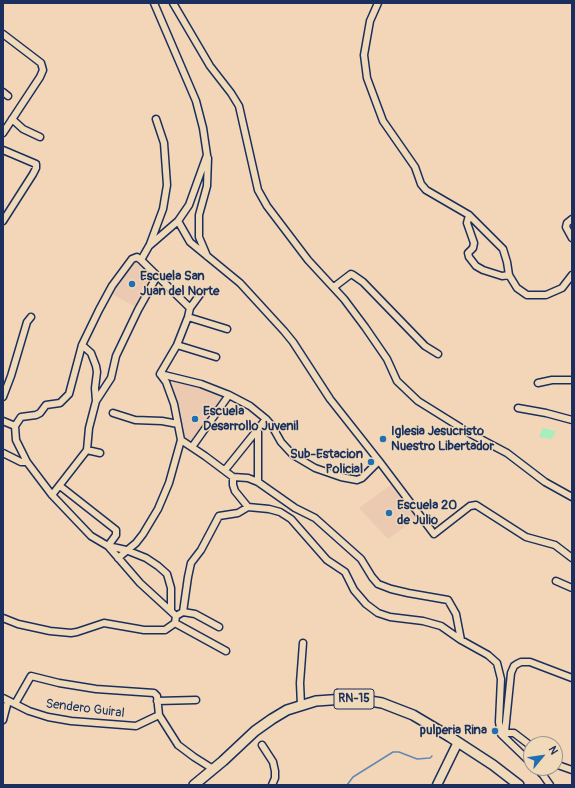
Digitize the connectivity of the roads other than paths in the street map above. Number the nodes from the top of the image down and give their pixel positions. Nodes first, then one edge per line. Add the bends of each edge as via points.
1 (154, 3) edge
2 (173, 3) edge
3 (376, 3) edge
4 (3, 34) edge
5 (12, 119) junction
6 (156, 119) dead end
7 (3, 133) edge
8 (40, 138) dead end
9 (3, 150) edge
10 (207, 155) junction
11 (468, 215) junction
12 (4, 217) edge
13 (572, 219) edge
14 (178, 221) junction
15 (572, 238) edge
16 (149, 246) junction
17 (207, 256) junction
18 (141, 260) junction
19 (508, 274) junction
20 (572, 275) edge
21 (157, 276) junction
22 (334, 287) junction
23 (200, 293) dead end
24 (190, 308) junction
25 (31, 317) dead end
26 (188, 317) junction
27 (227, 329) dead end
28 (82, 345) junction
29 (177, 345) junction
30 (438, 354) dead end
31 (216, 357) dead end
32 (160, 374) junction
33 (572, 380) edge
34 (538, 383) dead end
35 (229, 395) junction
36 (3, 396) edge
37 (96, 401) junction
38 (518, 408) dead end
39 (113, 414) dead end
40 (266, 419) junction
41 (572, 420) edge
42 (3, 421) edge
43 (178, 424) junction
44 (16, 426) junction
45 (258, 428) junction
46 (181, 440) junction
47 (192, 447) junction
48 (87, 450) junction
49 (3, 453) edge
50 (100, 454) dead end
51 (379, 461) junction
52 (27, 462) junction
53 (225, 470) junction
54 (233, 477) junction
55 (258, 482) junction
56 (60, 486) junction
57 (52, 495) junction
58 (572, 497) edge
59 (248, 507) junction
60 (108, 546) junction
61 (126, 550) junction
62 (118, 558) junction
63 (572, 558) edge
64 (556, 581) dead end
65 (572, 588) edge
66 (171, 611) junction
67 (183, 612) junction
68 (176, 616) junction
69 (3, 618) edge
70 (175, 623) junction
71 (218, 627) dead end
72 (461, 640) junction
73 (303, 643) dead end
74 (226, 650) dead end
75 (572, 678) edge
76 (5, 700) edge
77 (196, 700) dead end
78 (157, 701) junction
79 (15, 704) junction
80 (301, 705) junction
81 (159, 715) junction
82 (3, 720) edge
83 (503, 733) junction
84 (523, 740) edge
85 (458, 742) junction
86 (262, 745) dead end
87 (523, 754) edge
88 (213, 769) junction
89 (544, 776) edge
90 (194, 785) edge
91 (272, 785) edge
92 (437, 785) edge
93 (519, 785) edge
94 (550, 785) edge

1 - 10 street via 196,101
2 - 22 street via 210,66 239,106 258,190 267,206 308,260
3 - 11 street via 364,55 367,78 377,107 415,167 426,190
4 - 5 street via 41,63 43,70
5 - 7 street
5 - 8 street via 23,129
6 - 16 street via 164,143 167,185 161,214
9 - 12 street via 36,164 33,174
10 - 14 street via 189,205
10 - 17 street via 207,186 199,215 199,237
11 - 19 street via 503,249
11 - 19 street via 467,222 474,243 468,253 469,258 483,270 502,276
13 - 15 street via 566,227
14 - 16 street
14 - 17 street via 190,242
16 - 18 street
17 - 51 street via 240,283 284,331 330,399
18 - 21 street
18 - 28 street via 137,257 132,259 121,273 98,310
19 - 20 street via 517,288 527,295 546,295 562,288
21 - 24 street
21 - 37 street via 116,356 111,378
22 - 30 street via 351,274 355,276 425,346
22 - 58 street via 381,349 397,381 408,393 470,434 507,452 545,482
23 - 24 street
24 - 26 street
25 - 36 street via 27,322
26 - 27 street
26 - 29 street
28 - 37 street via 91,353 96,366
28 - 44 street via 69,394 62,402 46,405 36,415 21,417
29 - 31 street
29 - 32 street
32 - 35 street via 201,384
32 - 43 street via 166,382 174,404
33 - 34 street
35 - 40 street via 250,406
35 - 47 street
37 - 48 street via 89,428
38 - 41 street
39 - 43 street via 135,420
40 - 45 street
40 - 51 street via 293,455 315,468 358,480
42 - 44 street
43 - 46 street
44 - 52 street via 16,440
45 - 53 street
45 - 55 street
46 - 47 street
46 - 61 street via 169,483 158,509 136,543
47 - 53 street
48 - 50 street
48 - 56 street
49 - 52 street via 21,462
51 - 63 street via 434,534 470,506 476,505 526,537 555,545
52 - 57 street
53 - 54 street
54 - 55 street
54 - 59 street via 235,491
55 - 72 street via 331,531 361,559 378,584 408,594 448,600 456,614
56 - 57 street
56 - 60 street via 116,530 116,535
57 - 60 street via 91,536
59 - 67 street via 218,519 191,563
59 - 72 street via 280,512 291,519 327,560 345,572 354,590 378,613 441,626
60 - 61 street
60 - 62 street
61 - 62 street
61 - 66 street via 146,558 167,574 172,588
62 - 66 street via 140,584
64 - 65 street
66 - 68 street
67 - 68 street
67 - 71 street via 195,614
68 - 70 street
69 - 70 street via 18,624 71,633 104,623 144,630 165,630
70 - 74 street
72 - 83 street via 497,663 501,679 498,722
73 - 80 street
75 - 83 street via 526,661 514,666
76 - 79 street, Sendero Guiral
76 - 82 street
77 - 78 street
78 - 79 street via 154,693 96,689 31,676
78 - 81 street
79 - 81 street, Sendero Guiral via 48,717 126,726 136,726
80 - 85 main road, RN-15 via 338,699 382,703 413,715
80 - 88 main road, RN-15 via 272,719 255,731
81 - 88 street via 178,745
83 - 84 street via 514,734
83 - 87 street
85 - 92 street
85 - 93 main road, RN-15
86 - 91 street via 273,762 275,778
88 - 90 main road, RN-15
89 - 94 street

